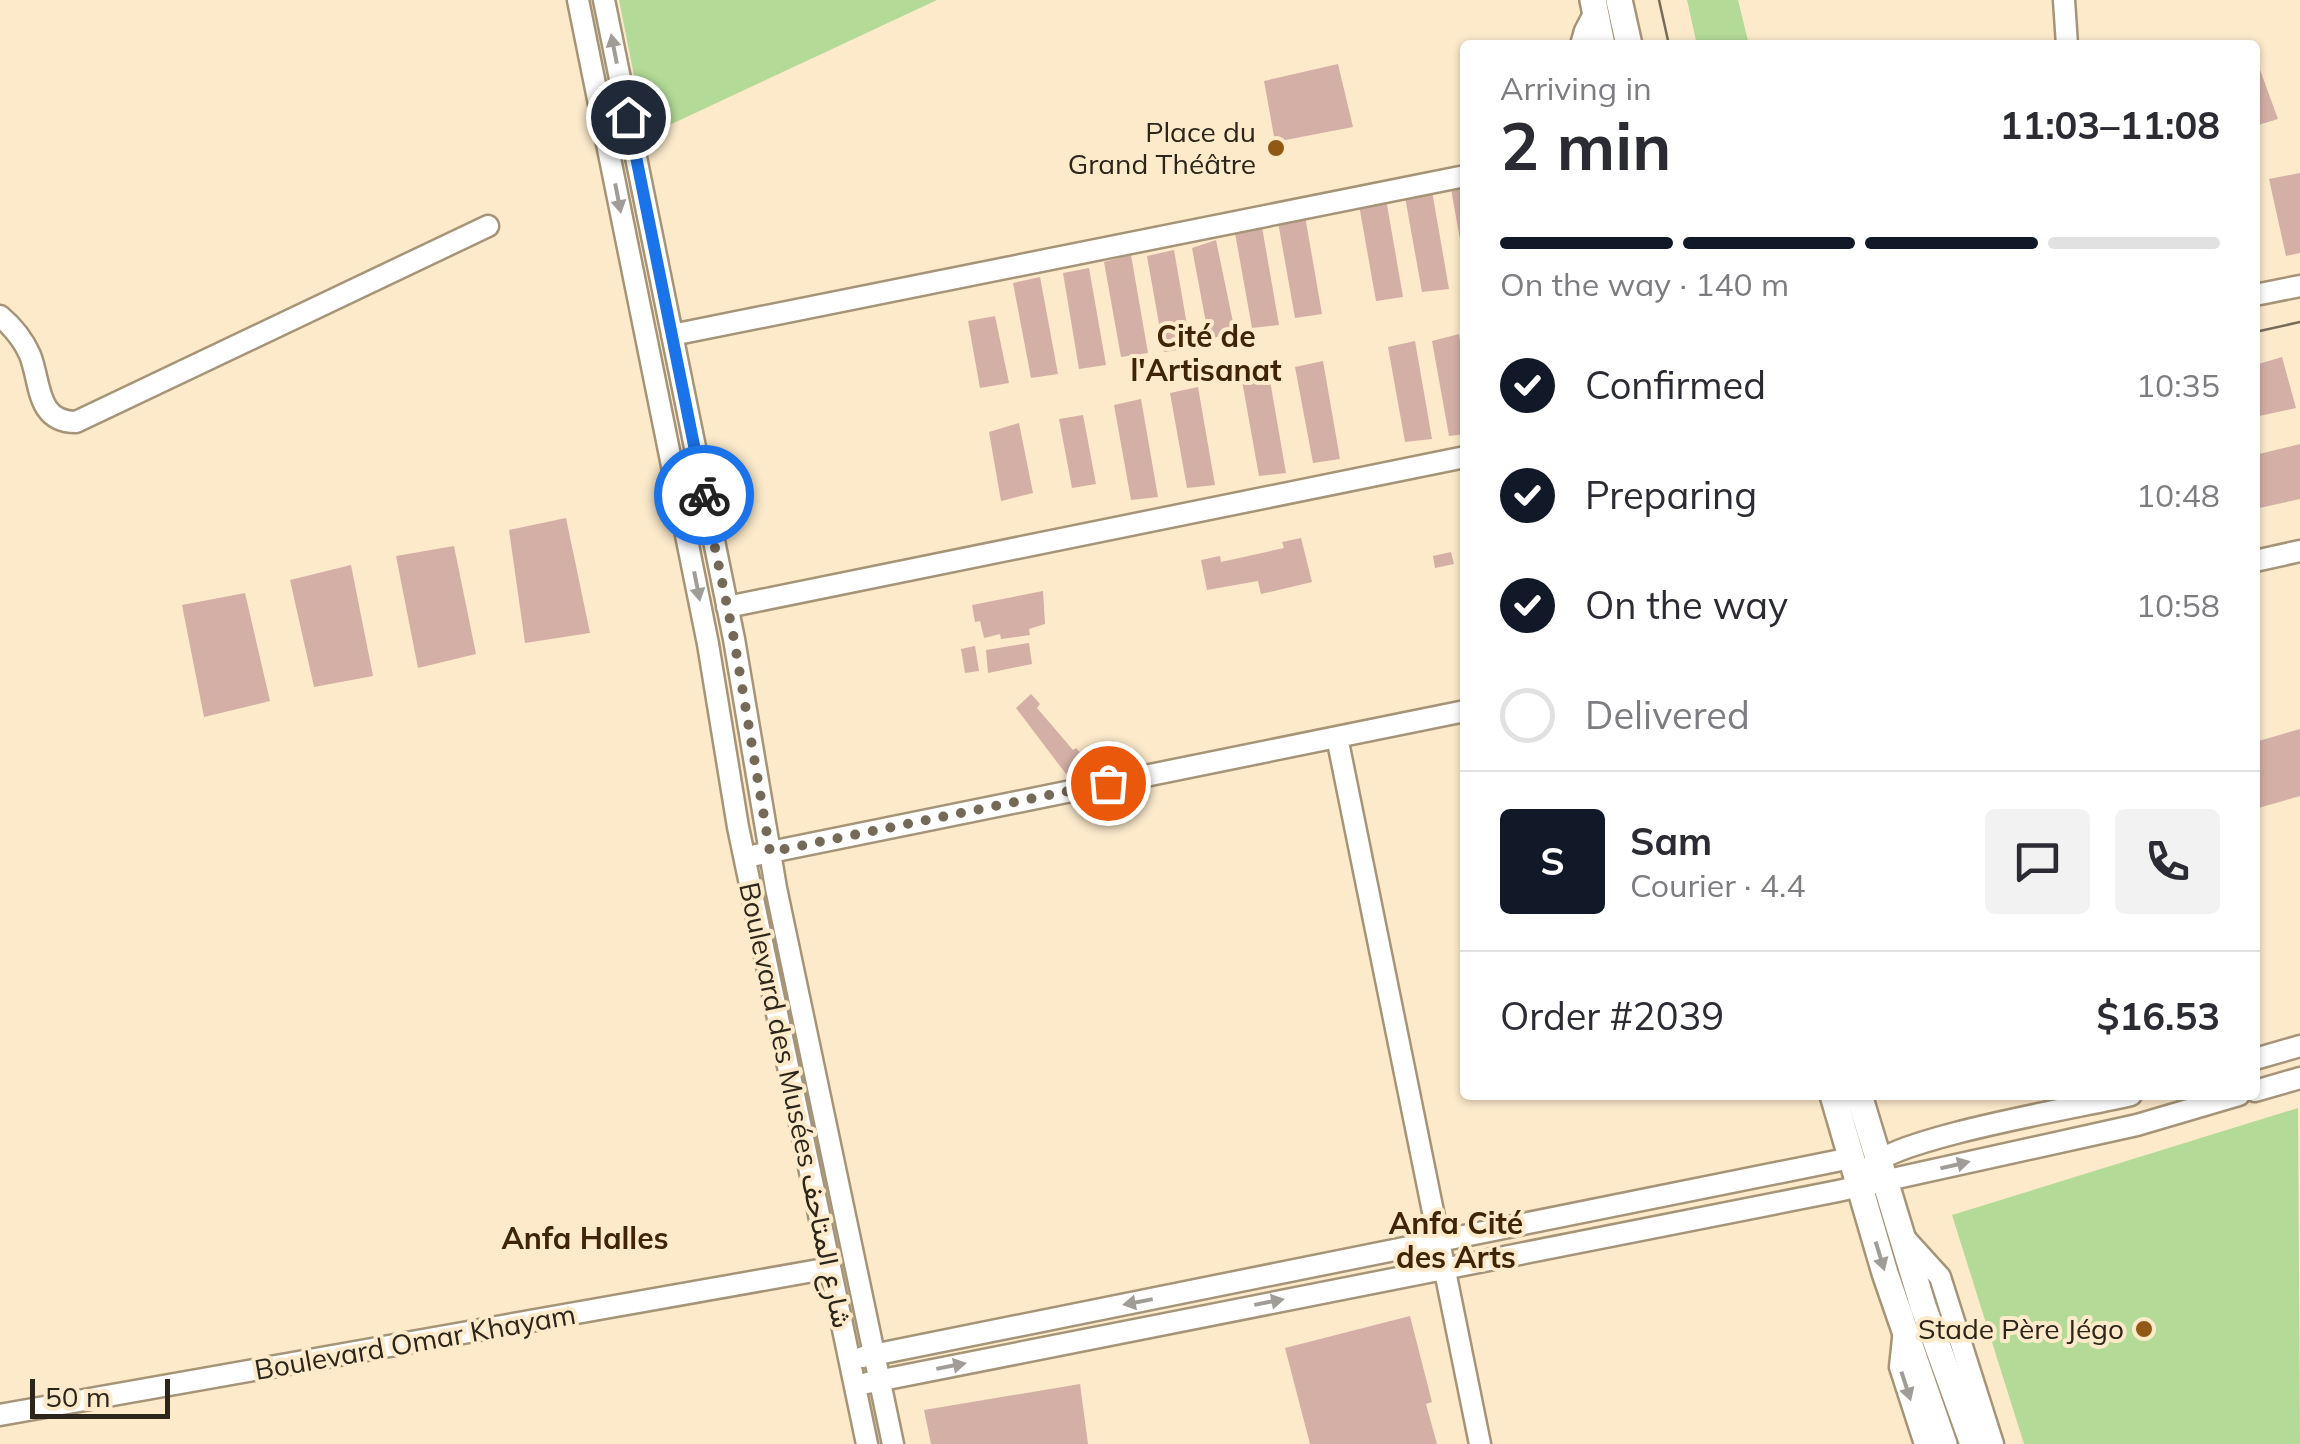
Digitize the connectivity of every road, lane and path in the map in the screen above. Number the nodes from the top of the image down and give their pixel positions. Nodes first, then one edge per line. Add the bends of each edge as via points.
1 (578, 0) edge
2 (604, 0) edge
3 (1619, 0) edge
4 (2064, 0) edge
5 (1594, 6) edge
6 (1633, 39) edge
7 (1583, 40) edge
8 (1601, 40) edge
9 (2068, 40) edge
10 (1460, 177) edge
11 (488, 226) dead end
12 (2300, 286) edge
13 (2260, 294) edge
14 (0, 316) edge
15 (672, 335) junction
16 (1460, 458) edge
17 (2300, 551) edge
18 (2260, 560) edge
19 (727, 608) junction
20 (1460, 712) edge
21 (1337, 737) junction
22 (770, 852) junction
23 (744, 857) junction
24 (2300, 1046) edge
25 (2260, 1058) edge
26 (2300, 1078) edge
27 (2260, 1089) edge
28 (1840, 1100) edge
29 (1841, 1100) edge
30 (2109, 1100) edge
31 (2223, 1100) edge
32 (1851, 1158) junction
33 (1882, 1169) junction
34 (1859, 1186) junction
35 (1901, 1234) junction
36 (1439, 1241) junction
37 (830, 1268) junction
38 (1445, 1268) junction
39 (1904, 1328) junction
40 (875, 1355) junction
41 (850, 1360) junction
42 (880, 1380) junction
43 (855, 1385) junction
44 (0, 1416) edge
45 (867, 1444) edge
46 (893, 1444) edge
47 (1480, 1444) edge
48 (1925, 1444) edge
49 (1944, 1444) edge
50 (1973, 1444) edge
51 (1993, 1444) edge

1 -> 23 street, Boulevard des Musées شارع المتاحف via 708,644
15 -> 2 street, Boulevard des Musées شارع المتاحف
3 - 6 main road
4 - 9 street
5 - 7 street
5 - 8 main road
10 - 15 street
11 - 14 street via 76,422 47,410 28,352
12 - 13 street
15 - 19 street, Boulevard des Musées شارع المتاحف
16 - 19 street
17 - 18 street
19 - 22 street, Boulevard des Musées شارع المتاحف
20 - 21 street
21 - 22 street
21 - 36 street
22 - 23 street
22 - 40 street, Boulevard des Musées شارع المتاحف
23 - 37 street, Boulevard des Musées شارع المتاحف
24 - 25 street
26 - 27 street
28 - 32 main road
29 - 33 main road
30 - 33 street via 1917,1144
33 -> 31 street via 2137,1125
32 - 34 main road
32 - 36 street
33 - 34 street
33 - 35 main road
34 - 38 street
34 -> 39 main road
35 - 50 main road
35 - 51 street via 1940,1277
36 - 38 street
36 -> 40 street
37 - 41 street, Boulevard des Musées شارع المتاحف
37 - 44 street, Boulevard Omar Khayam
42 -> 38 street
38 - 47 street
39 -> 48 street via 1900,1367
39 - 49 main road
40 - 41 street
40 - 42 street, Boulevard des Musées شارع المتاحف
41 - 43 street, Boulevard des Musées شارع المتاحف
42 - 43 street
42 - 46 street, Boulevard des Musées شارع المتاحف
43 - 45 street, Boulevard des Musées شارع المتاحف

